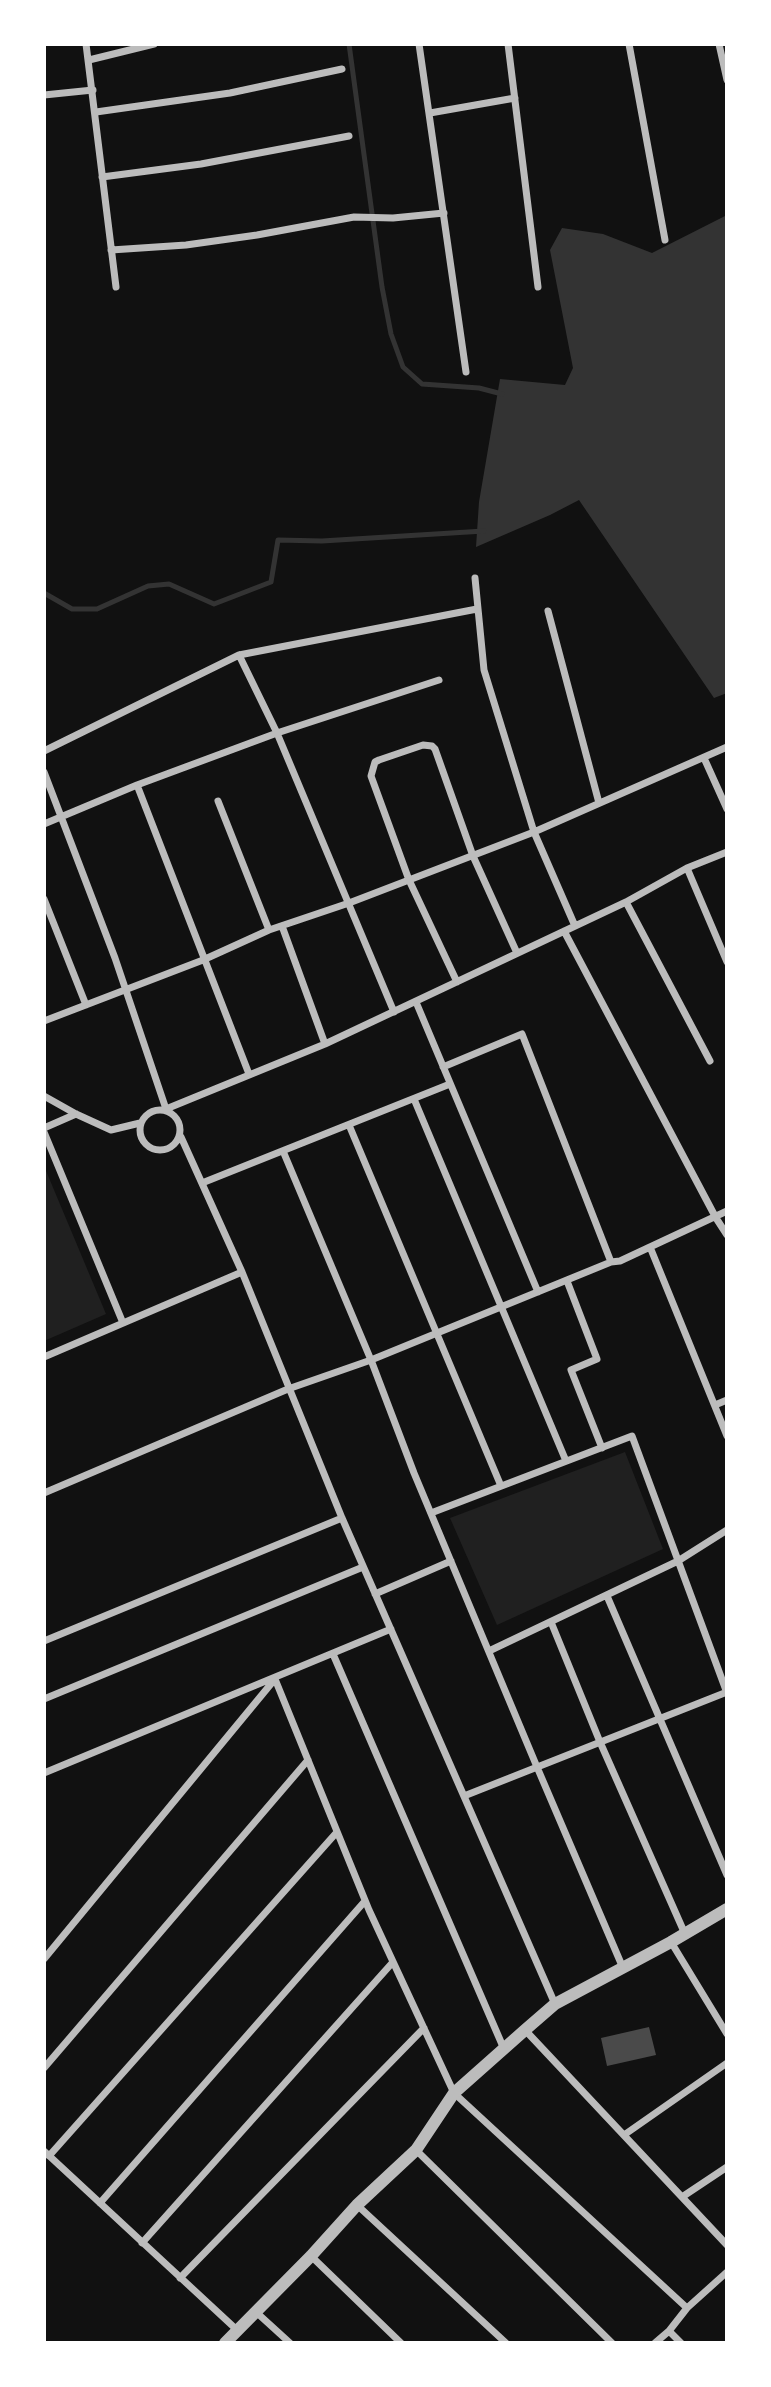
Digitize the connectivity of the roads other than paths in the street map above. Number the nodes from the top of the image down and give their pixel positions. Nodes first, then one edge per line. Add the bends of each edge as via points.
1 (86, 44) edge
2 (155, 44) edge
3 (419, 44) edge
4 (508, 44) edge
5 (629, 44) edge
6 (719, 44) edge
7 (89, 60) junction
8 (342, 69) dead end
9 (726, 69) edge
10 (727, 80) edge
11 (93, 90) junction
12 (44, 95) edge
13 (515, 98) junction
14 (96, 112) junction
15 (430, 113) junction
16 (349, 136) dead end
17 (102, 177) junction
18 (444, 213) junction
19 (665, 240) dead end
20 (111, 250) junction
21 (538, 286) dead end
22 (116, 287) dead end
23 (466, 372) dead end
24 (475, 578) dead end
25 (477, 609) junction
26 (548, 611) dead end
27 (239, 655) junction
28 (439, 680) dead end
29 (277, 733) junction
30 (727, 747) edge
31 (44, 751) edge
32 (704, 758) junction
33 (44, 772) edge
34 (137, 785) junction
35 (218, 801) dead end
36 (599, 803) junction
37 (727, 809) edge
38 (60, 817) junction
39 (44, 824) edge
40 (534, 832) junction
41 (727, 852) edge
42 (472, 856) junction
43 (687, 868) junction
44 (409, 880) junction
45 (44, 899) edge
46 (626, 902) junction
47 (349, 903) junction
48 (282, 926) junction
49 (575, 926) junction
50 (269, 930) junction
51 (564, 931) junction
52 (517, 953) junction
53 (203, 960) junction
54 (727, 962) edge
55 (457, 982) junction
56 (126, 990) junction
57 (416, 1002) junction
58 (86, 1005) junction
59 (394, 1012) junction
60 (44, 1021) edge
61 (325, 1044) junction
62 (710, 1061) dead end
63 (443, 1067) junction
64 (249, 1074) junction
65 (450, 1084) junction
66 (44, 1096) edge
67 (414, 1100) junction
68 (166, 1109) junction
69 (76, 1114) junction
70 (139, 1123) junction
71 (349, 1125) junction
72 (44, 1130) edge
73 (181, 1137) junction
74 (283, 1151) junction
75 (202, 1183) junction
76 (727, 1211) edge
77 (716, 1218) junction
78 (727, 1235) edge
79 (650, 1247) junction
80 (611, 1262) junction
81 (242, 1272) junction
82 (567, 1281) junction
83 (538, 1292) junction
84 (501, 1307) junction
85 (123, 1323) junction
86 (436, 1333) junction
87 (44, 1357) edge
88 (371, 1360) junction
89 (288, 1390) junction
90 (727, 1400) edge
91 (715, 1405) junction
92 (727, 1436) edge
93 (602, 1448) junction
94 (566, 1461) junction
95 (501, 1486) junction
96 (44, 1493) edge
97 (431, 1513) junction
98 (342, 1518) junction
99 (727, 1530) edge
100 (678, 1561) junction
101 (451, 1562) junction
102 (363, 1567) junction
103 (375, 1594) junction
104 (607, 1596) junction
105 (551, 1622) junction
106 (391, 1629) junction
107 (44, 1641) edge
108 (489, 1651) junction
109 (332, 1654) junction
110 (275, 1679) junction
111 (727, 1692) edge
112 (44, 1699) edge
113 (661, 1718) junction
114 (600, 1742) junction
115 (307, 1760) junction
116 (537, 1767) junction
117 (44, 1773) edge
118 (464, 1796) junction
119 (337, 1832) junction
120 (727, 1875) edge
121 (365, 1901) junction
122 (727, 1909) edge
123 (685, 1934) junction
124 (671, 1942) junction
125 (44, 1959) edge
126 (393, 1962) junction
127 (623, 1968) junction
128 (555, 2004) junction
129 (424, 2028) junction
130 (525, 2030) junction
131 (727, 2034) edge
132 (503, 2049) junction
133 (727, 2063) edge
134 (44, 2068) edge
135 (454, 2093) junction
136 (624, 2135) junction
137 (416, 2150) junction
138 (46, 2153) edge
139 (727, 2167) edge
140 (682, 2197) junction
141 (100, 2203) junction
142 (357, 2205) junction
143 (142, 2243) junction
144 (727, 2245) edge
145 (311, 2256) junction
146 (727, 2272) edge
147 (180, 2278) junction
148 (687, 2308) junction
149 (256, 2312) junction
150 (237, 2330) junction
151 (670, 2331) junction
152 (225, 2343) edge
153 (290, 2343) edge
154 (401, 2343) edge
155 (506, 2343) edge
156 (612, 2343) edge
157 (655, 2343) edge
158 (681, 2343) edge

1 - 7 street
2 - 7 street
3 - 15 street
4 - 13 street
5 - 19 street
6 - 9 street
7 - 11 street
8 - 14 street via 230,93
9 - 10 street
11 - 12 street
11 - 14 street
13 - 15 street
13 - 21 street
14 - 17 street
15 - 18 street
16 - 17 street
17 - 20 street
18 - 20 street via 354,217 198,243
18 - 23 street
20 - 22 street
24 - 25 street
25 - 27 street
25 - 40 street via 484,670
26 - 36 street
27 - 29 street
27 - 31 street
28 - 29 street
29 - 34 street
29 - 47 street
30 - 32 street
32 - 36 street
32 - 37 street
33 - 38 street
34 - 38 street
34 - 53 street
35 - 50 street
36 - 40 street
38 - 39 street
38 - 56 street
40 - 42 street
40 - 49 street
41 - 43 street
42 - 44 street
42 - 44 street via 432,746 379,760 371,776
42 - 52 street
43 - 46 street
43 - 54 street
44 - 47 street
44 - 55 street
45 - 58 street
46 - 49 street
46 - 62 street
47 - 48 street
47 - 59 street
48 - 50 street
48 - 61 street
49 - 51 street
50 - 53 street
51 - 52 street
51 - 77 street
52 - 55 street
53 - 56 street
53 - 64 street
55 - 57 street
56 - 58 street
56 - 68 street
57 - 59 street
57 - 63 street
58 - 60 street
59 - 61 street
61 - 64 street
63 - 65 street
63 - 80 street via 522,1034
64 - 68 street
65 - 67 street
65 - 83 street
66 - 69 street
67 - 71 street
67 - 84 street
68 - 70 street via 150,1111
68 - 73 street via 179,1119
69 - 70 street via 111,1130
69 - 72 street
70 - 73 street via 141,1139 154,1150 170,1149
71 - 74 street
71 - 86 street
72 - 85 street
73 - 75 street
74 - 75 street
74 - 88 street
75 - 81 street
76 - 77 street
77 - 78 street
77 - 79 street
79 - 80 street
79 - 91 street
80 - 82 street
81 - 85 street
81 - 89 street
82 - 83 street
82 - 93 street via 597,1359 571,1370
83 - 84 street
84 - 86 street
84 - 94 street
85 - 87 street
86 - 88 street
86 - 95 street
88 - 89 street
88 - 97 street
89 - 96 street
89 - 98 street
90 - 91 street
91 - 92 street
93 - 94 street
93 - 100 street via 632,1436
94 - 95 street
95 - 97 street
97 - 101 street
98 - 102 street
98 - 107 street
99 - 100 street
100 - 104 street
100 - 111 street
101 - 103 street
101 - 108 street
102 - 103 street
102 - 112 street
103 - 106 street
104 - 105 street
104 - 113 street
105 - 108 street
105 - 114 street
106 - 109 street
106 - 118 street
108 - 116 street
109 - 110 street
109 - 132 street
110 - 115 street
110 - 117 street
110 - 125 street
111 - 113 street
113 - 114 street
113 - 120 street
114 - 116 street
114 - 123 street
115 - 119 street
115 - 134 street
116 - 118 street
116 - 127 street
118 - 128 street
119 - 121 street
119 - 138 street
121 - 126 street
121 - 141 street
122 - 123 street
123 - 124 street
124 - 127 street
124 - 131 street
126 - 129 street
126 - 143 street
127 - 128 street
128 - 130 street
129 - 135 street
129 - 147 street
130 - 132 street
130 - 136 street
132 - 135 street
133 - 136 street
135 - 137 street
135 - 148 street
136 - 140 street
137 - 142 street
137 - 156 street
138 - 141 street
139 - 140 street
140 - 144 street
141 - 143 street
142 - 145 street
142 - 155 street
143 - 147 street
145 - 149 street
145 - 154 street
146 - 148 street
147 - 150 street
148 - 151 street
149 - 150 street
149 - 153 street
150 - 152 street
151 - 157 street
151 - 158 street

